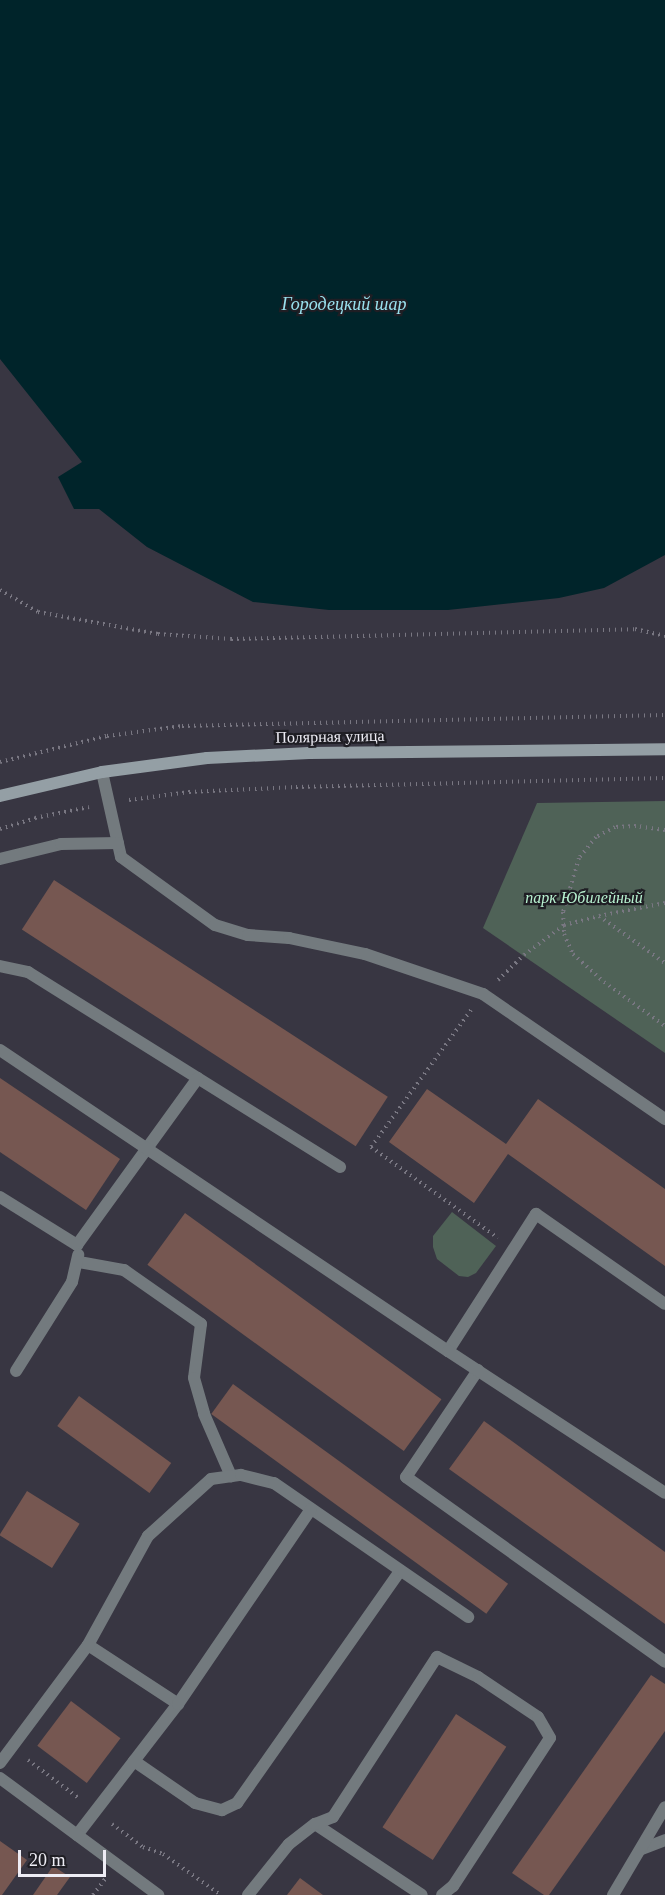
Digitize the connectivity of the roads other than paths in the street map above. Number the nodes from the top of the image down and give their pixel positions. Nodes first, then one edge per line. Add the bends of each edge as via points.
1 (665, 749) edge
2 (102, 772) junction
3 (0, 796) edge
4 (117, 843) junction
5 (0, 859) edge
6 (0, 966) edge
7 (0, 1050) edge
8 (198, 1078) junction
9 (665, 1119) edge
10 (147, 1149) junction
11 (340, 1167) dead end
12 (0, 1197) edge
13 (77, 1245) junction
14 (79, 1262) junction
15 (665, 1304) edge
16 (447, 1351) junction
17 (478, 1370) junction
18 (16, 1371) dead end
19 (231, 1476) junction
20 (665, 1493) edge
21 (311, 1509) junction
22 (400, 1570) junction
23 (468, 1617) dead end
24 (88, 1645) junction
25 (665, 1662) edge
26 (178, 1704) junction
27 (134, 1761) junction
28 (0, 1763) edge
29 (0, 1778) edge
30 (665, 1807) edge
31 (315, 1824) junction
32 (77, 1835) junction
33 (665, 1840) edge
34 (642, 1849) junction
35 (158, 1895) edge
36 (248, 1895) edge
37 (422, 1895) edge
38 (442, 1895) edge
39 (613, 1895) edge

1 - 2 main road, Полярная улица via 298,754 207,758
2 - 3 main road, Полярная улица
2 - 4 street
4 - 5 street via 61,844
4 - 9 street via 121,857 215,924 249,935 289,938 365,954 483,994
6 - 8 street via 28,972
7 - 10 street
8 - 10 street
8 - 11 street
10 - 13 street
10 - 16 street
12 - 13 street
13 - 14 street
14 - 18 street via 72,1282
14 - 19 street via 124,1269 201,1324 194,1378 204,1414
15 - 16 street via 536,1214
16 - 17 street
17 - 20 street
17 - 25 street via 406,1477
19 - 21 street via 274,1484
19 - 24 street via 211,1479 148,1536
21 - 22 street
21 - 26 street
22 - 23 street
22 - 27 street via 237,1803 222,1810 195,1803
24 - 26 street
24 - 28 street
26 - 27 street
27 - 32 street
29 - 32 street
30 - 34 street
31 - 36 street via 289,1844
31 - 37 street
31 - 38 street via 333,1817 437,1657 478,1677 538,1717 550,1738 453,1886
32 - 35 street
33 - 34 street
34 - 39 street

